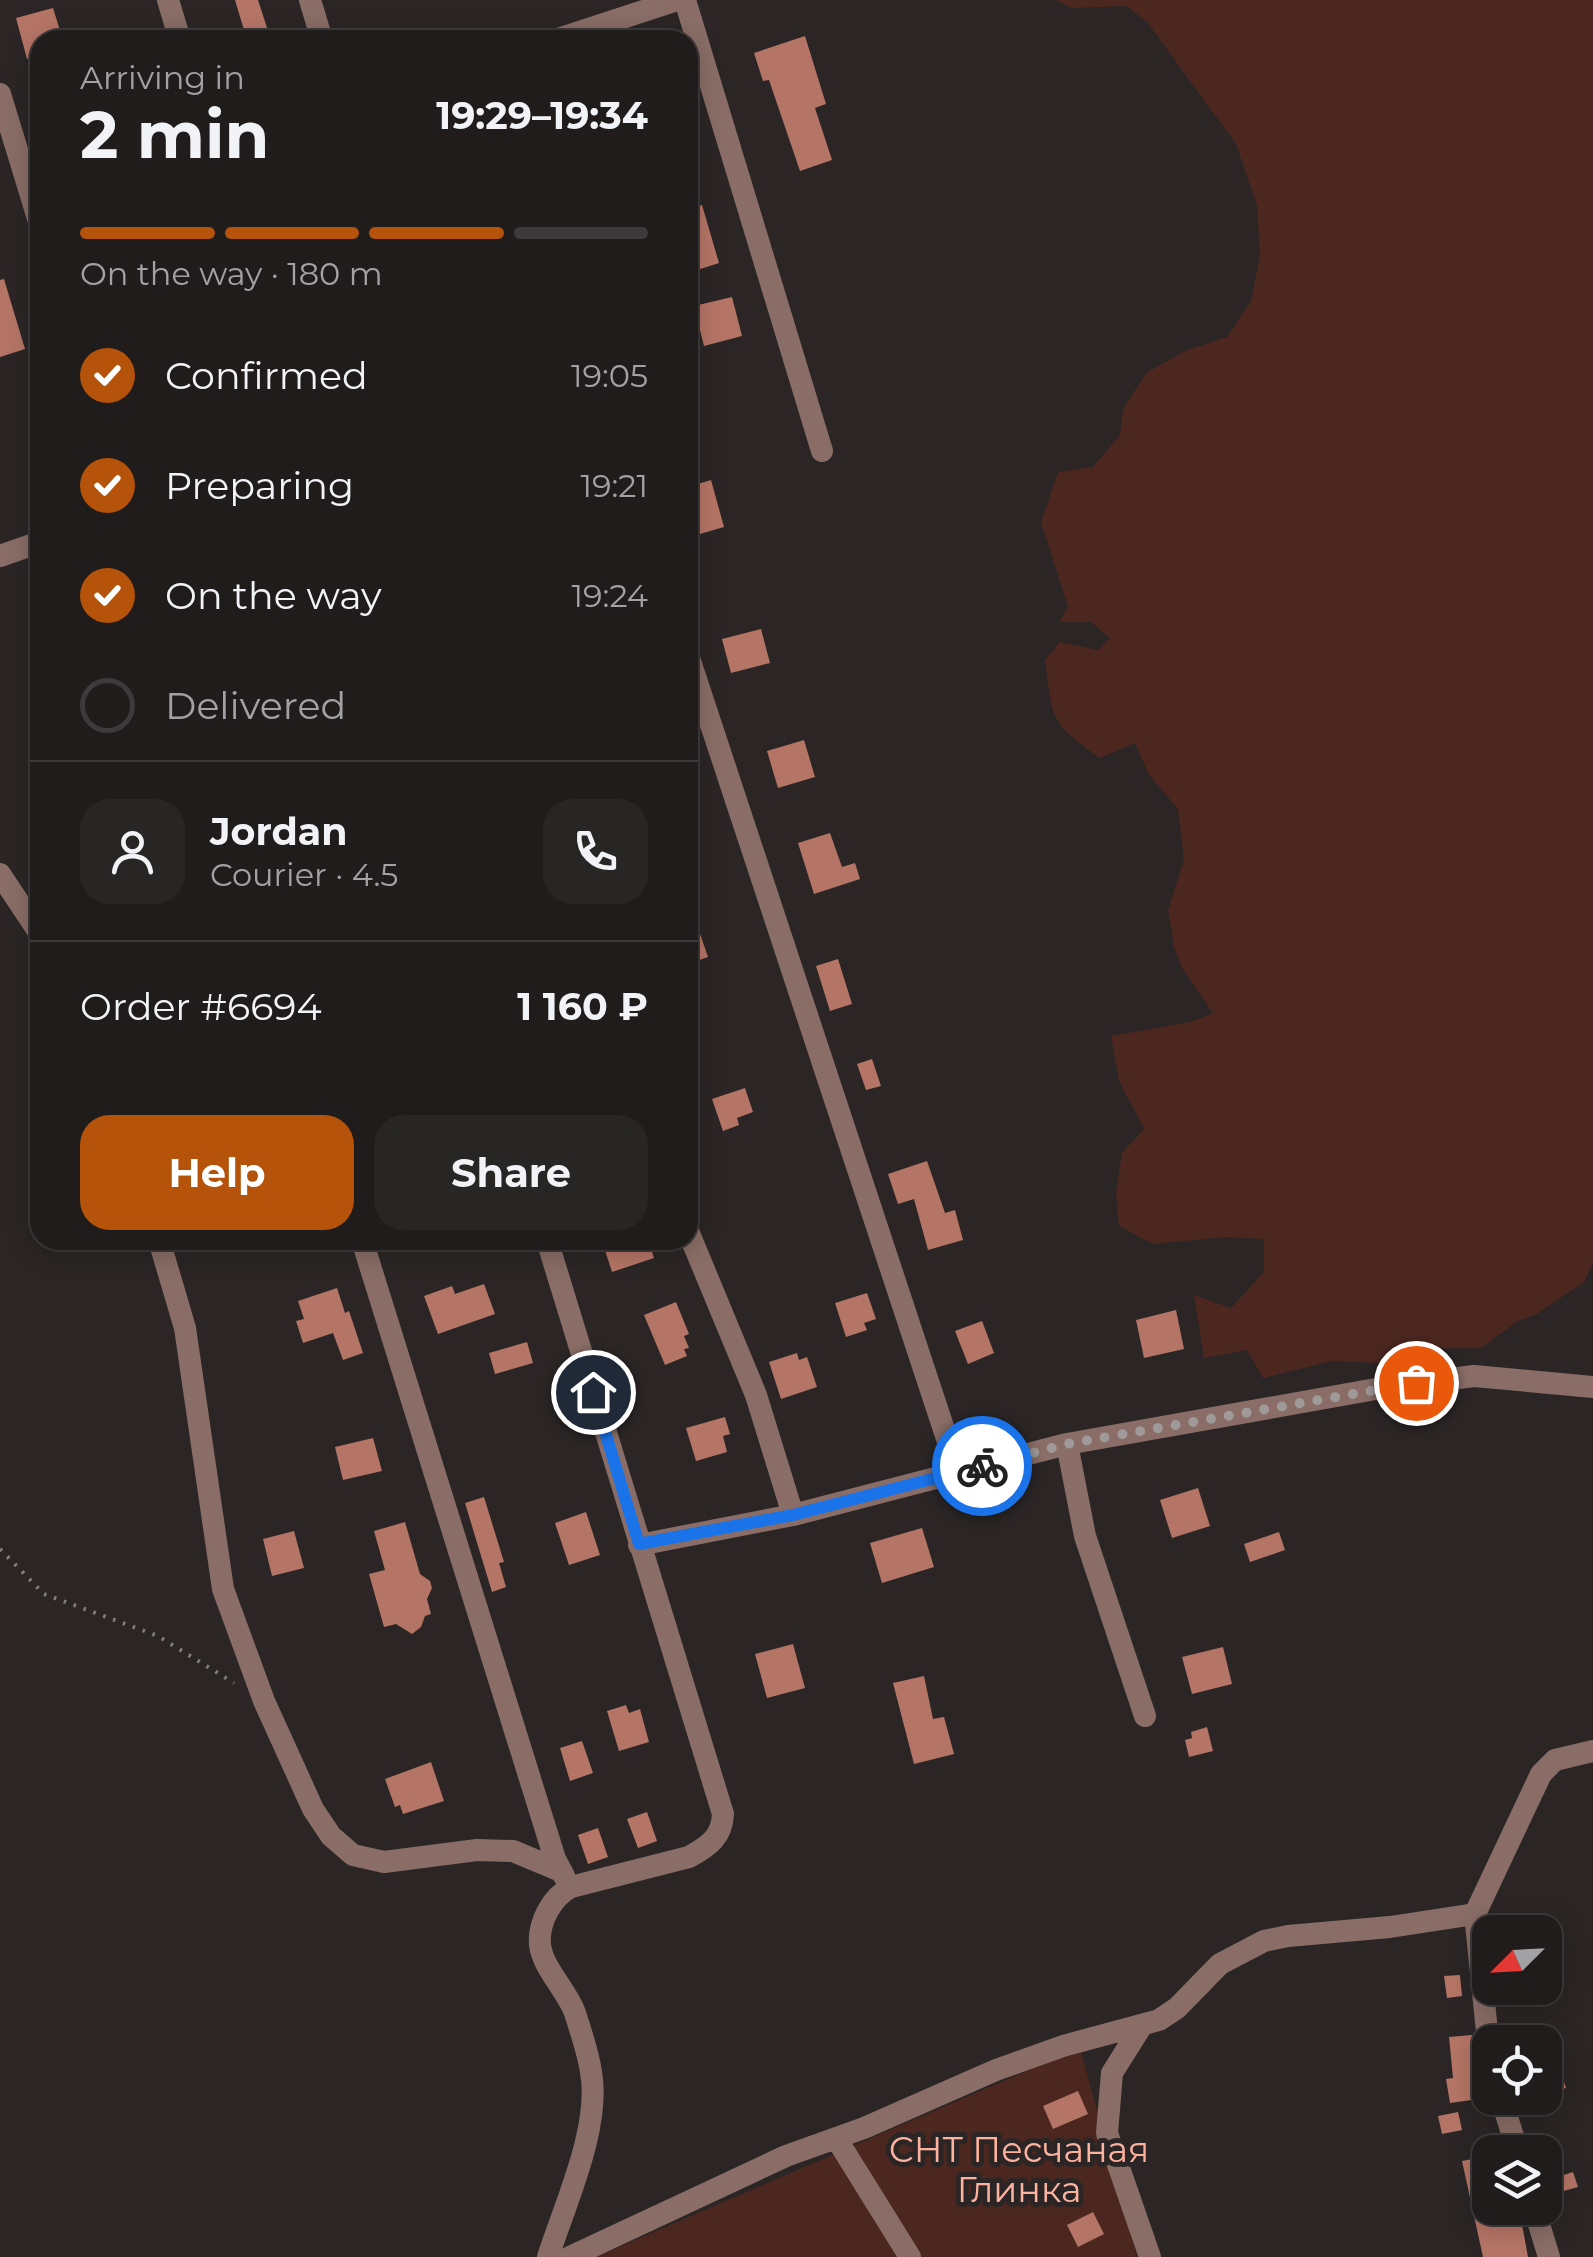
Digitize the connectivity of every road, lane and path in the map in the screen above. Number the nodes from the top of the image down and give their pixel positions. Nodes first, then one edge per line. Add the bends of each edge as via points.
1 (168, 0) edge
2 (310, 0) edge
3 (677, 0) edge
4 (685, 0) edge
5 (177, 30) edge
6 (319, 30) edge
7 (586, 30) edge
8 (694, 30) edge
9 (698, 43) edge
10 (0, 94) edge
11 (30, 192) edge
12 (822, 451) dead end
13 (30, 546) edge
14 (0, 556) edge
15 (698, 685) edge
16 (0, 874) edge
17 (30, 919) edge
18 (162, 1250) edge
19 (365, 1250) edge
20 (550, 1250) edge
21 (696, 1250) edge
22 (1593, 1387) edge
23 (1067, 1444) junction
24 (958, 1472) junction
25 (793, 1515) junction
26 (639, 1544) junction
27 (0, 1549) edge
28 (234, 1683) dead end
29 (1145, 1716) dead end
30 (1593, 1752) edge
31 (566, 1879) junction
32 (1475, 1914) junction
33 (1486, 2025) edge
34 (1141, 2027) junction
35 (836, 2138) junction
36 (1539, 2225) edge
37 (575, 2256) edge
38 (548, 2257) edge
39 (910, 2257) edge
40 (1150, 2257) edge
41 (1549, 2257) edge

1 - 5 street
2 - 6 street
3 - 7 street
4 - 8 street
9 - 12 street
10 - 11 street
13 - 14 street
15 - 24 street
16 - 17 street
18 - 31 street via 186,1328 223,1589 313,1810 354,1855 384,1862 513,1851
19 - 31 street
20 - 26 street
21 - 25 street via 756,1395
22 - 23 street via 1474,1376
23 - 24 street
23 - 29 street via 1085,1536
24 - 25 street
25 - 26 street
26 - 31 street via 723,1814 722,1829 689,1856
27 - 28 path via 44,1594 158,1636
30 - 32 street via 1555,1760 1541,1774
31 - 38 street via 540,1946 573,2007 592,2074 590,2125
32 - 33 street
32 - 34 street via 1264,1941 1220,1964 1177,2008
34 - 35 street via 1063,2046
34 - 40 street via 1112,2074 1107,2133
35 - 37 street
35 - 39 street
36 - 41 street

